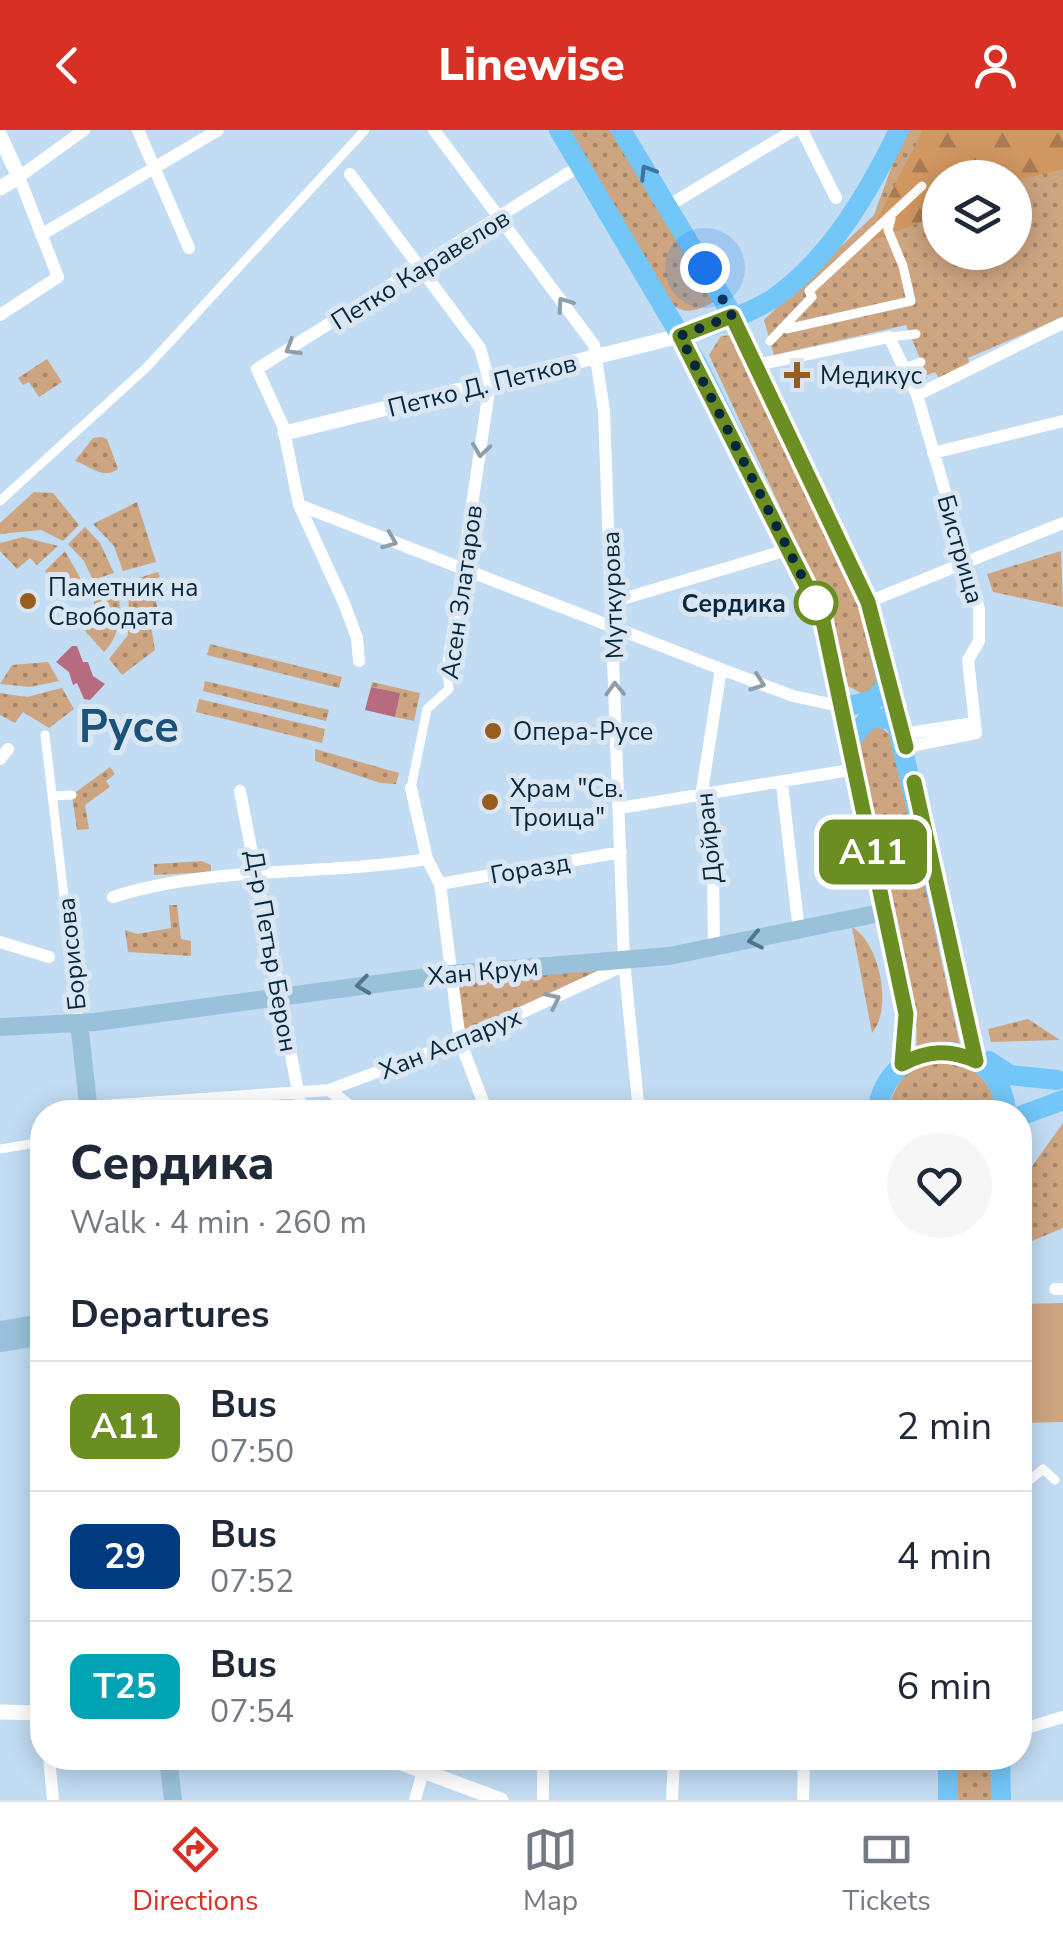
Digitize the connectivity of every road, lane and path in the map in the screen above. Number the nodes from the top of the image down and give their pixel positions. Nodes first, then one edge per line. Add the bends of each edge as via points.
1 (84, 130) edge
2 (138, 130) edge
3 (218, 130) edge
4 (365, 130) edge
5 (434, 130) edge
6 (559, 130) edge
7 (621, 130) edge
8 (794, 130) edge
9 (802, 130) edge
10 (899, 130) edge
11 (0, 136) edge
12 (339, 160) junction
13 (581, 165) junction
14 (155, 166) junction
15 (350, 174) joint
16 (19, 176) junction
17 (922, 186) dead end
18 (0, 188) edge
19 (836, 198) dead end
20 (668, 206) junction
21 (892, 216) junction
22 (503, 218) junction
23 (42, 235) junction
24 (189, 248) dead end
25 (421, 269) junction
26 (0, 315) edge
27 (732, 316) junction
28 (1063, 323) edge
29 (783, 330) junction
30 (916, 334) dead end
31 (680, 336) junction
32 (889, 337) junction
33 (770, 341) dead end
34 (598, 356) junction
35 (922, 362) dead end
36 (757, 364) junction
37 (905, 368) junction
38 (490, 384) junction
39 (917, 395) junction
40 (1063, 421) edge
41 (285, 434) junction
42 (933, 452) junction
43 (0, 502) edge
44 (299, 505) junction
45 (1063, 522) edge
46 (792, 549) junction
47 (966, 560) junction
48 (464, 571) junction
49 (612, 602) junction
50 (868, 602) junction
51 (613, 628) junction
52 (359, 661) dead end
53 (721, 670) junction
54 (447, 673) joint
55 (890, 680) junction
56 (844, 707) junction
57 (45, 735) dead end
58 (904, 740) junction
59 (850, 741) junction
60 (856, 768) junction
61 (782, 784) junction
62 (410, 788) joint
63 (240, 791) dead end
64 (72, 794) dead end
65 (54, 796) junction
66 (701, 797) junction
67 (620, 808) junction
68 (621, 852) junction
69 (427, 859) junction
70 (258, 876) junction
71 (440, 884) junction
72 (113, 897) dead end
73 (885, 912) junction
74 (799, 930) junction
75 (0, 942) edge
76 (714, 948) junction
77 (49, 958) dead end
78 (622, 961) junction
79 (450, 974) junction
80 (280, 997) junction
81 (79, 1024) junction
82 (0, 1027) edge
83 (460, 1040) junction
84 (973, 1051) junction
85 (902, 1064) junction
86 (999, 1086) junction
87 (1061, 1086) edge
88 (329, 1090) junction
89 (298, 1094) junction
90 (88, 1100) edge
91 (220, 1100) edge
92 (299, 1100) edge
93 (342, 1100) edge
94 (482, 1100) edge
95 (638, 1100) edge
96 (879, 1100) edge
97 (1003, 1100) edge
98 (1032, 1107) edge
99 (30, 1144) edge
100 (0, 1149) edge
101 (30, 1325) edge
102 (0, 1330) edge
103 (30, 1338) edge
104 (0, 1343) edge
105 (1032, 1478) edge
106 (1055, 1480) dead end
107 (0, 1712) edge
108 (30, 1713) edge
109 (1063, 1716) edge
110 (1032, 1726) edge
111 (51, 1770) edge
112 (169, 1770) edge
113 (416, 1770) edge
114 (428, 1770) edge
115 (543, 1770) edge
116 (673, 1770) edge
117 (804, 1770) edge
118 (948, 1770) edge
119 (1000, 1770) edge
120 (54, 1800) edge
121 (173, 1800) edge
122 (415, 1800) edge
123 (501, 1800) edge
124 (543, 1800) edge
125 (672, 1800) edge
126 (804, 1800) edge
127 (948, 1800) edge
128 (1001, 1800) edge

1 - 16 street
2 - 14 street
3 - 14 street
4 - 12 street
5 - 22 street
6 - 13 main road
20 -> 7 main road
8 - 20 street
9 - 19 street
10 - 27 main road via 859,204 812,262 774,298
11 - 16 street
12 - 15 street, Асен Златаров
12 - 43 street via 146,368
13 - 22 street, Петко Каравелов
13 - 31 main road
14 - 23 street
14 - 24 street
15 - 25 street, Асен Златаров
16 - 18 street
16 - 23 street
17 - 21 street
20 - 27 main road
21 - 29 street via 809,291
21 - 29 street via 888,230 910,300
22 - 25 street, Петко Каравелов
34 -> 22 street
23 - 26 street via 58,276
25 - 38 street, Асен Златаров via 480,348
25 -> 41 street, Петко Каравелов via 257,369
27 - 31 main road
27 - 36 main road
28 - 39 street
29 - 33 street
30 - 32 street
31 - 34 street, Петко Д. Петков
31 - 46 main road
32 - 36 street
32 - 37 street, Бистрица
34 - 38 street, Петко Д. Петков
34 - 49 street, Муткурова
35 - 37 street
36 - 50 main road
37 - 39 street, Бистрица
38 - 41 street, Петко Д. Петков
38 -> 48 street, Асен Златаров
39 - 42 street, Бистрица
40 - 42 street
41 - 44 street
42 - 47 street, Бистрица
44 -> 48 street
44 - 52 street via 351,622
45 - 47 street
46 - 49 street
46 - 56 main road via 822,616
47 - 50 street
47 - 58 street, Бистрица via 980,620 979,641 968,660 975,728
48 - 51 street
48 - 54 street, Асен Златаров
49 - 51 street, Муткурова
50 - 55 main road
51 - 53 street
67 -> 51 street, Муткурова
53 -> 56 street
53 - 66 street, Дойран
54 - 62 street, Асен Златаров via 449,689 427,709
55 - 56 main road via 874,700
55 - 58 main road
56 - 59 main road
57 - 65 street, Борисова
58 - 59 main road via 890,719 868,718
58 - 84 main road
59 - 60 main road
60 - 61 street
60 - 73 main road
61 - 66 street
61 - 74 street
62 - 69 street, Асен Златаров
63 - 70 street, Д-р Петър Берон
64 - 65 street
65 - 81 street, Борисова
66 - 67 street
66 - 76 street, Дойран via 713,863
67 - 68 street, Муткурова
68 - 71 street, Горазд
68 - 78 street, Муткурова
69 - 70 street
69 - 71 street, Асен Златаров
70 - 72 street via 144,887
70 - 80 street, Д-р Петър Берон
71 - 79 street, Асен Златаров
73 - 74 main road, Хан Крум
73 - 85 main road via 906,1014
74 -> 76 main road, Хан Крум
75 - 77 street
76 - 78 main road, Хан Крум
78 - 79 main road, Хан Крум
83 -> 78 street, Хан Аспарух
78 - 95 street, Муткурова
79 -> 80 main road, Хан Крум
79 - 83 street, Асен Златаров
80 - 81 main road, Хан Крум
80 - 89 street, Д-р Петър Берон
81 - 82 main road, Хан Крум
81 - 90 main road, Борисова
83 - 88 street, Хан Аспарух
83 - 94 street, Асен Златаров
84 - 85 main road via 931,1052
84 - 86 main road
84 - 87 main road via 1010,1075
85 - 96 main road
86 - 87 main road
86 - 97 main road
87 - 98 main road
88 - 89 street, Хан Аспарух
88 - 93 street
89 - 91 street, Хан Аспарух
89 - 92 street, Д-р Петър Берон
99 - 100 street
101 - 102 main road
103 - 104 main road
105 - 106 street via 1043,1470
107 - 108 street
109 - 110 street
111 - 120 street
112 - 121 main road
113 - 122 street
114 - 123 street
115 - 124 street
116 - 125 street
117 - 126 street
118 - 127 main road
119 - 128 main road

